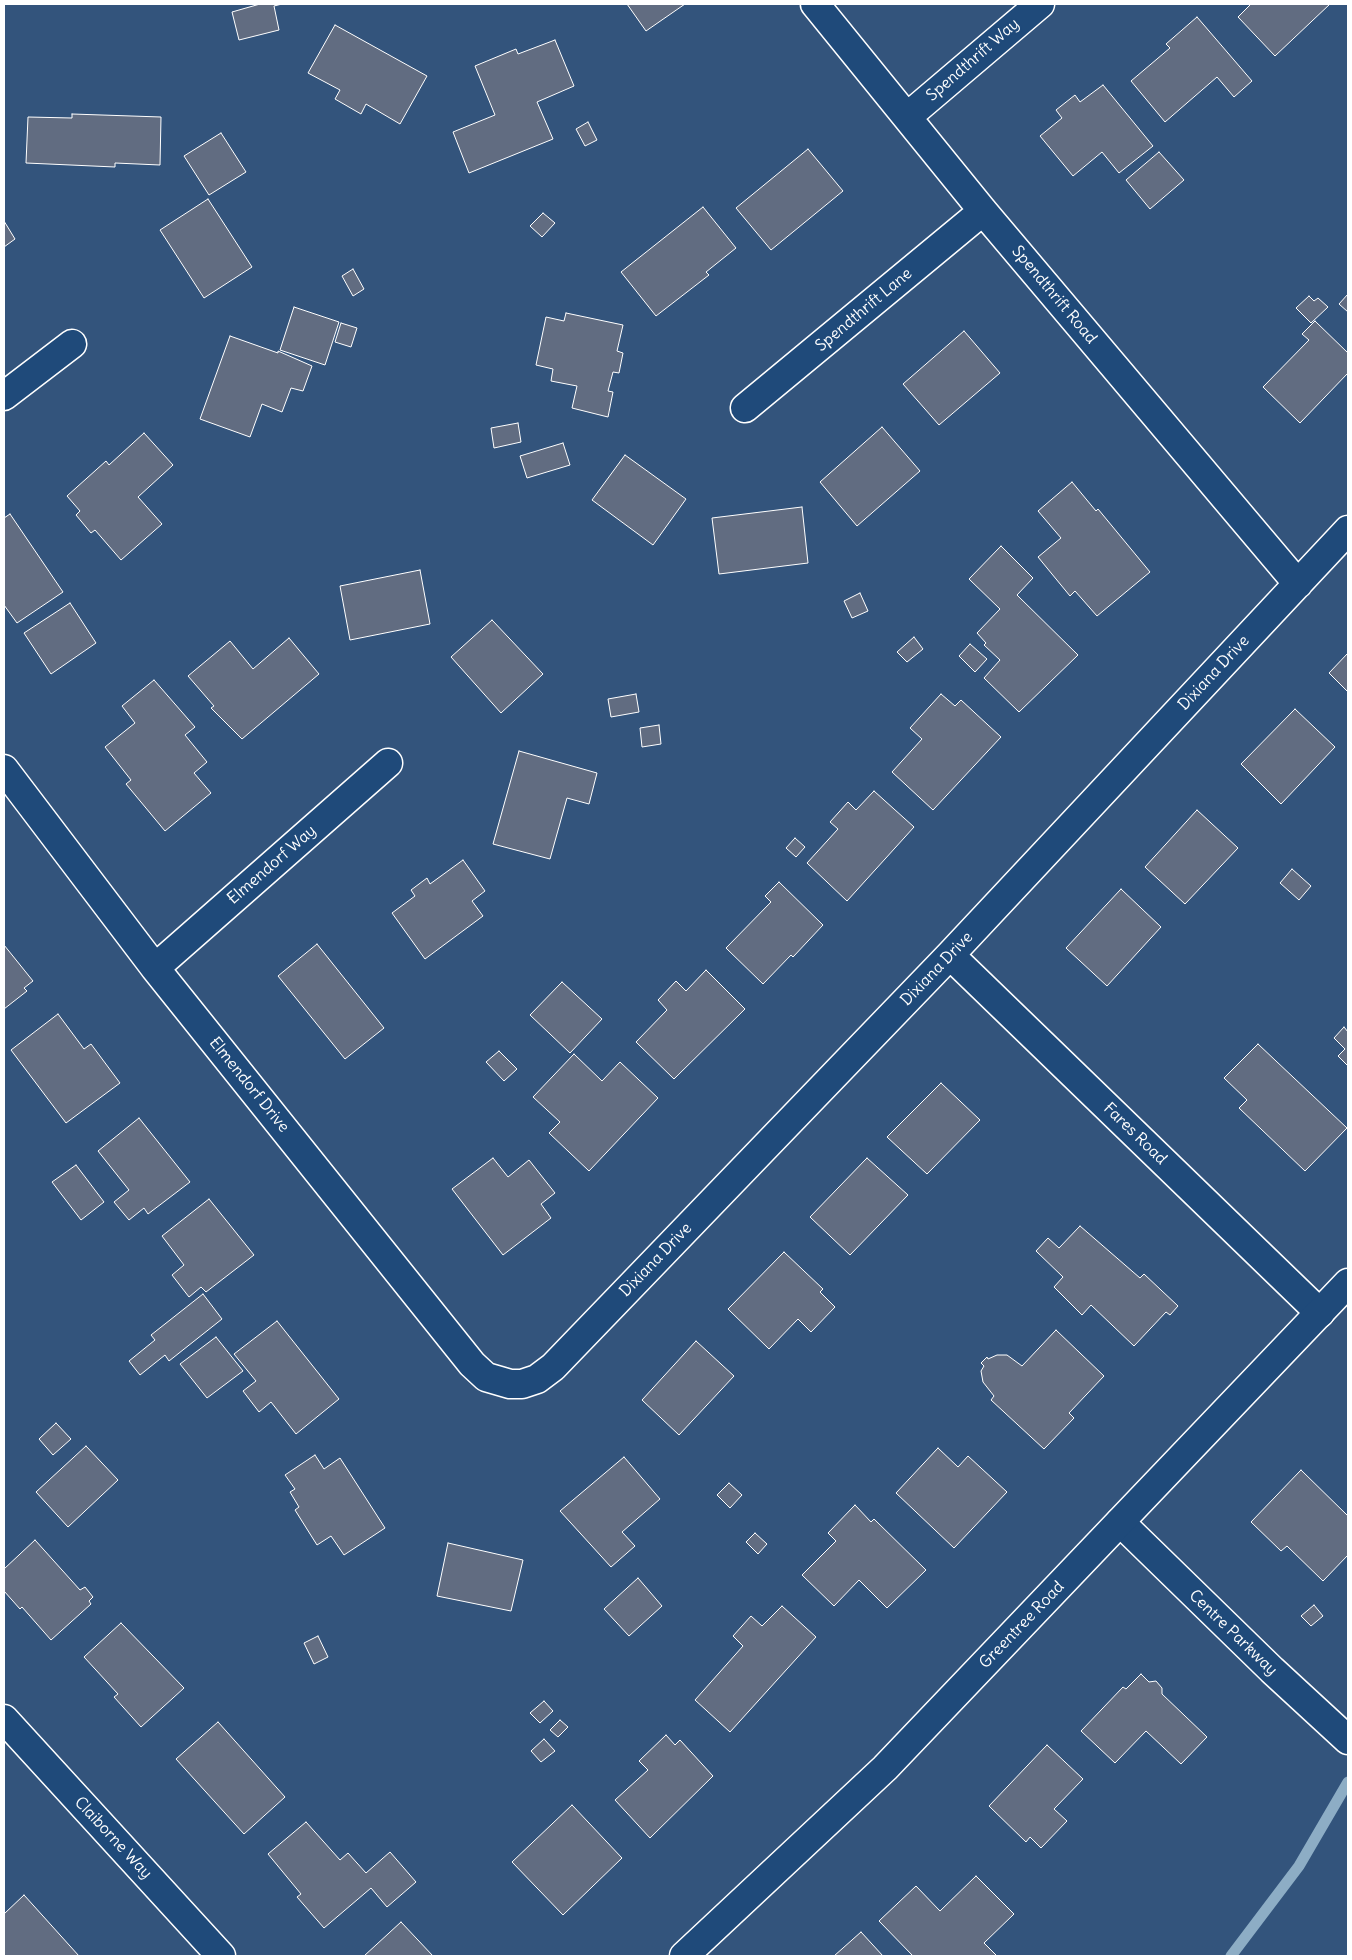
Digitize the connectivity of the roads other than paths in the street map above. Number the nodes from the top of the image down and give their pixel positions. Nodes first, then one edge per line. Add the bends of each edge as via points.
1 (815, 4) edge
2 (1040, 4) edge
3 (907, 117) junction
4 (983, 211) junction
5 (72, 344) dead end
6 (4, 396) edge
7 (745, 408) dead end
8 (1348, 530) edge
9 (1298, 584) junction
10 (388, 763) dead end
11 (4, 769) edge
12 (950, 955) junction
13 (155, 968) junction
14 (1348, 1283) edge
15 (1320, 1313) junction
16 (510, 1384) joint
17 (1120, 1522) junction
18 (4, 1719) edge
19 (1348, 1740) edge
20 (222, 1956) edge
21 (684, 1956) edge

1 - 3 street, Spendthrift Road
2 - 3 street, Spendthrift Way
3 - 4 street, Spendthrift Road
4 - 7 street, Spendthrift Lane
4 - 9 street, Spendthrift Road
5 - 6 street
8 - 9 street, Dixiana Drive
9 - 12 street, Dixiana Drive
10 - 13 street, Elmendorf Way
11 - 13 street, Elmendorf Drive
12 - 15 street, Fares Road
12 - 16 street, Dixiana Drive via 553,1367 537,1379
13 - 16 street, Elmendorf Drive via 472,1364 486,1377
14 - 15 street, Greentree Road
15 - 17 street, Greentree Road
17 - 19 street, Centre Parkway
17 - 21 street, Greentree Road via 885,1768
18 - 20 street, Claiborne Way

